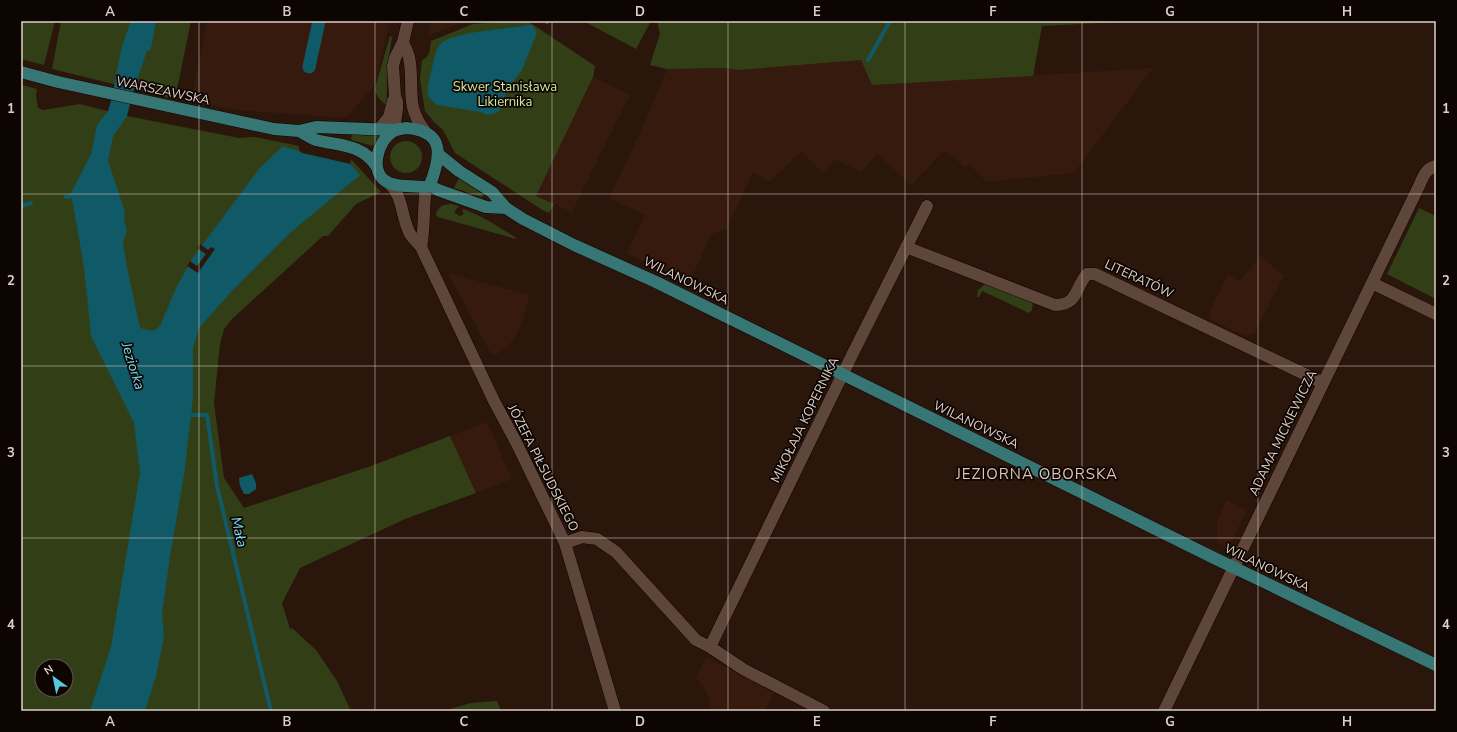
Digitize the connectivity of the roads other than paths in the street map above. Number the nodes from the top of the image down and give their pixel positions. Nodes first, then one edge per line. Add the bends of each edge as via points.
1 (408, 21) edge
2 (403, 42) junction
3 (21, 72) edge
4 (395, 96) junction
5 (379, 129) junction
6 (394, 130) junction
7 (299, 131) junction
8 (425, 131) junction
9 (438, 154) junction
10 (377, 167) junction
11 (1433, 167) edge
12 (389, 183) junction
13 (428, 186) junction
14 (927, 206) dead end
15 (506, 208) junction
16 (421, 247) junction
17 (906, 247) junction
18 (1372, 283) junction
19 (1436, 314) edge
20 (843, 375) junction
21 (1323, 383) junction
22 (565, 543) junction
23 (1233, 567) junction
24 (710, 647) junction
25 (1436, 666) edge
26 (615, 711) edge
27 (824, 711) edge
28 (1164, 711) edge

1 - 2 street
2 - 4 street via 393,66
2 - 8 street via 409,57 412,108 417,121
3 - 7 main road, WARSZAWSKA via 171,108 268,128
4 - 5 street via 390,114
4 - 6 street via 397,115
5 - 6 main road, WARSZAWSKA
5 - 7 main road, WARSZAWSKA via 316,127
6 - 8 main road via 406,128
6 - 10 main road via 380,146
7 - 10 main road, WARSZAWSKA via 314,139 357,149 368,156
8 - 9 main road via 434,140
9 - 13 main road via 437,168
9 - 15 main road, WILANOWSKA via 492,192
10 - 12 main road
11 - 18 street, ADAMA MICKIEWICZA via 1424,174
12 - 13 main road
12 - 16 street, JÓZEFA PIŁSUDSKIEGO via 399,196 409,231
13 - 15 main road via 486,208
13 - 16 street via 423,206 424,235
14 - 17 street, MIKOŁAJA KOPERNIKA
15 - 20 main road, WILANOWSKA via 574,245 656,282
16 - 22 street, JÓZEFA PIŁSUDSKIEGO
17 - 20 street, MIKOŁAJA KOPERNIKA
17 - 21 street, LITERATÓW via 1055,304 1068,303 1087,274 1095,274
18 - 19 street
18 - 21 street, ADAMA MICKIEWICZA
20 - 23 main road, WILANOWSKA
20 - 24 street, MIKOŁAJA KOPERNIKA
21 - 23 street, ADAMA MICKIEWICZA
22 - 24 street via 582,537 597,539 616,552 696,640
22 - 26 street, JÓZEFA PIŁSUDSKIEGO
23 - 25 main road, WILANOWSKA
23 - 28 street, ADAMA MICKIEWICZA
24 - 27 street via 743,670

